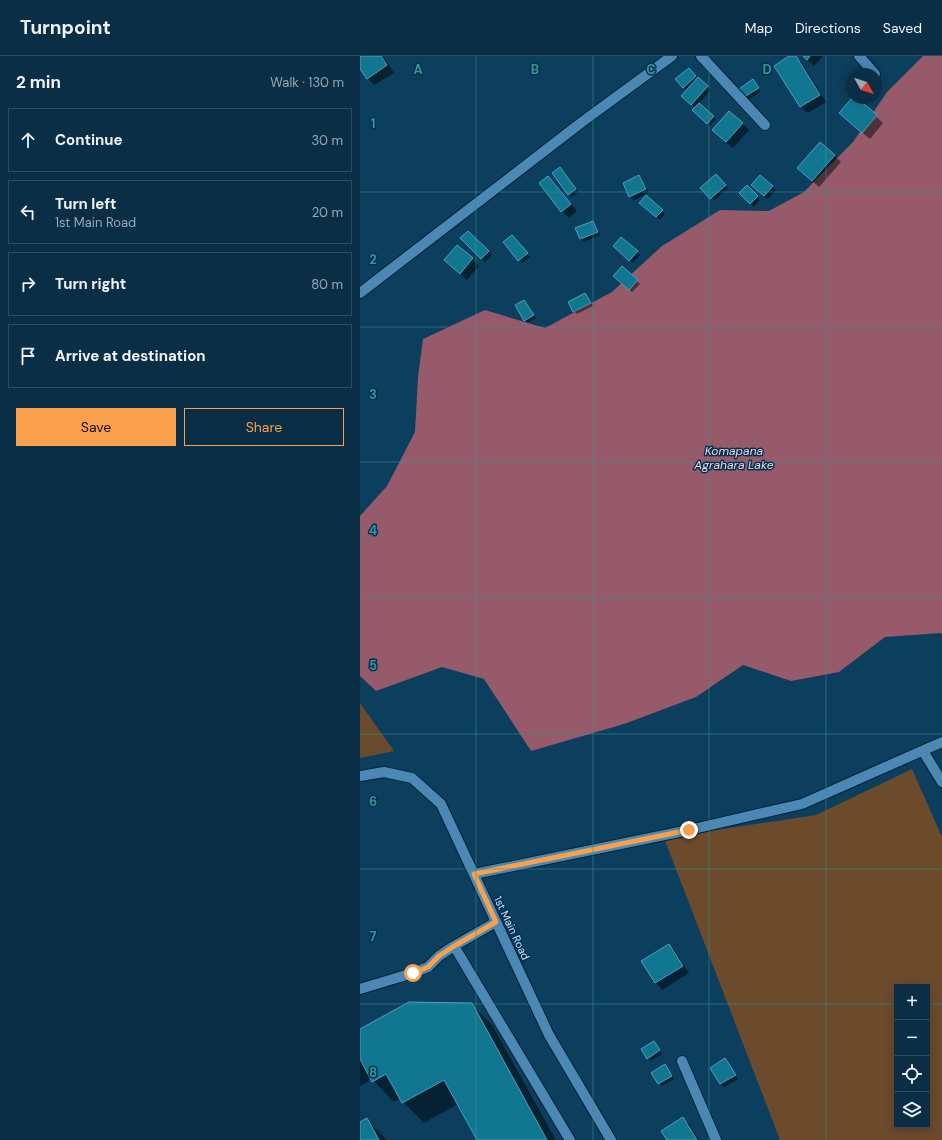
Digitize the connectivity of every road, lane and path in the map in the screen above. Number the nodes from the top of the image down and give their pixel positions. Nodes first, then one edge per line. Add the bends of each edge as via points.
1 (672, 56) edge
2 (701, 56) edge
3 (859, 56) edge
4 (870, 68) edge
5 (765, 125) dead end
6 (360, 293) edge
7 (942, 742) edge
8 (923, 751) junction
9 (360, 776) edge
10 (942, 782) edge
11 (474, 874) junction
12 (496, 922) junction
13 (454, 946) junction
14 (360, 989) edge
15 (682, 1061) dead end
16 (570, 1140) edge
17 (611, 1140) edge
18 (716, 1140) edge

1 - 6 street
2 - 5 street
3 - 4 street
7 - 8 street
8 - 10 street
8 - 11 street via 802,804
9 - 11 street, 1st Main Road via 384,772 412,778 441,804
11 - 12 street, 1st Main Road
12 - 13 street
12 - 17 street, 1st Main Road via 549,1036
13 - 14 street via 428,967
13 - 16 street
15 - 18 street

